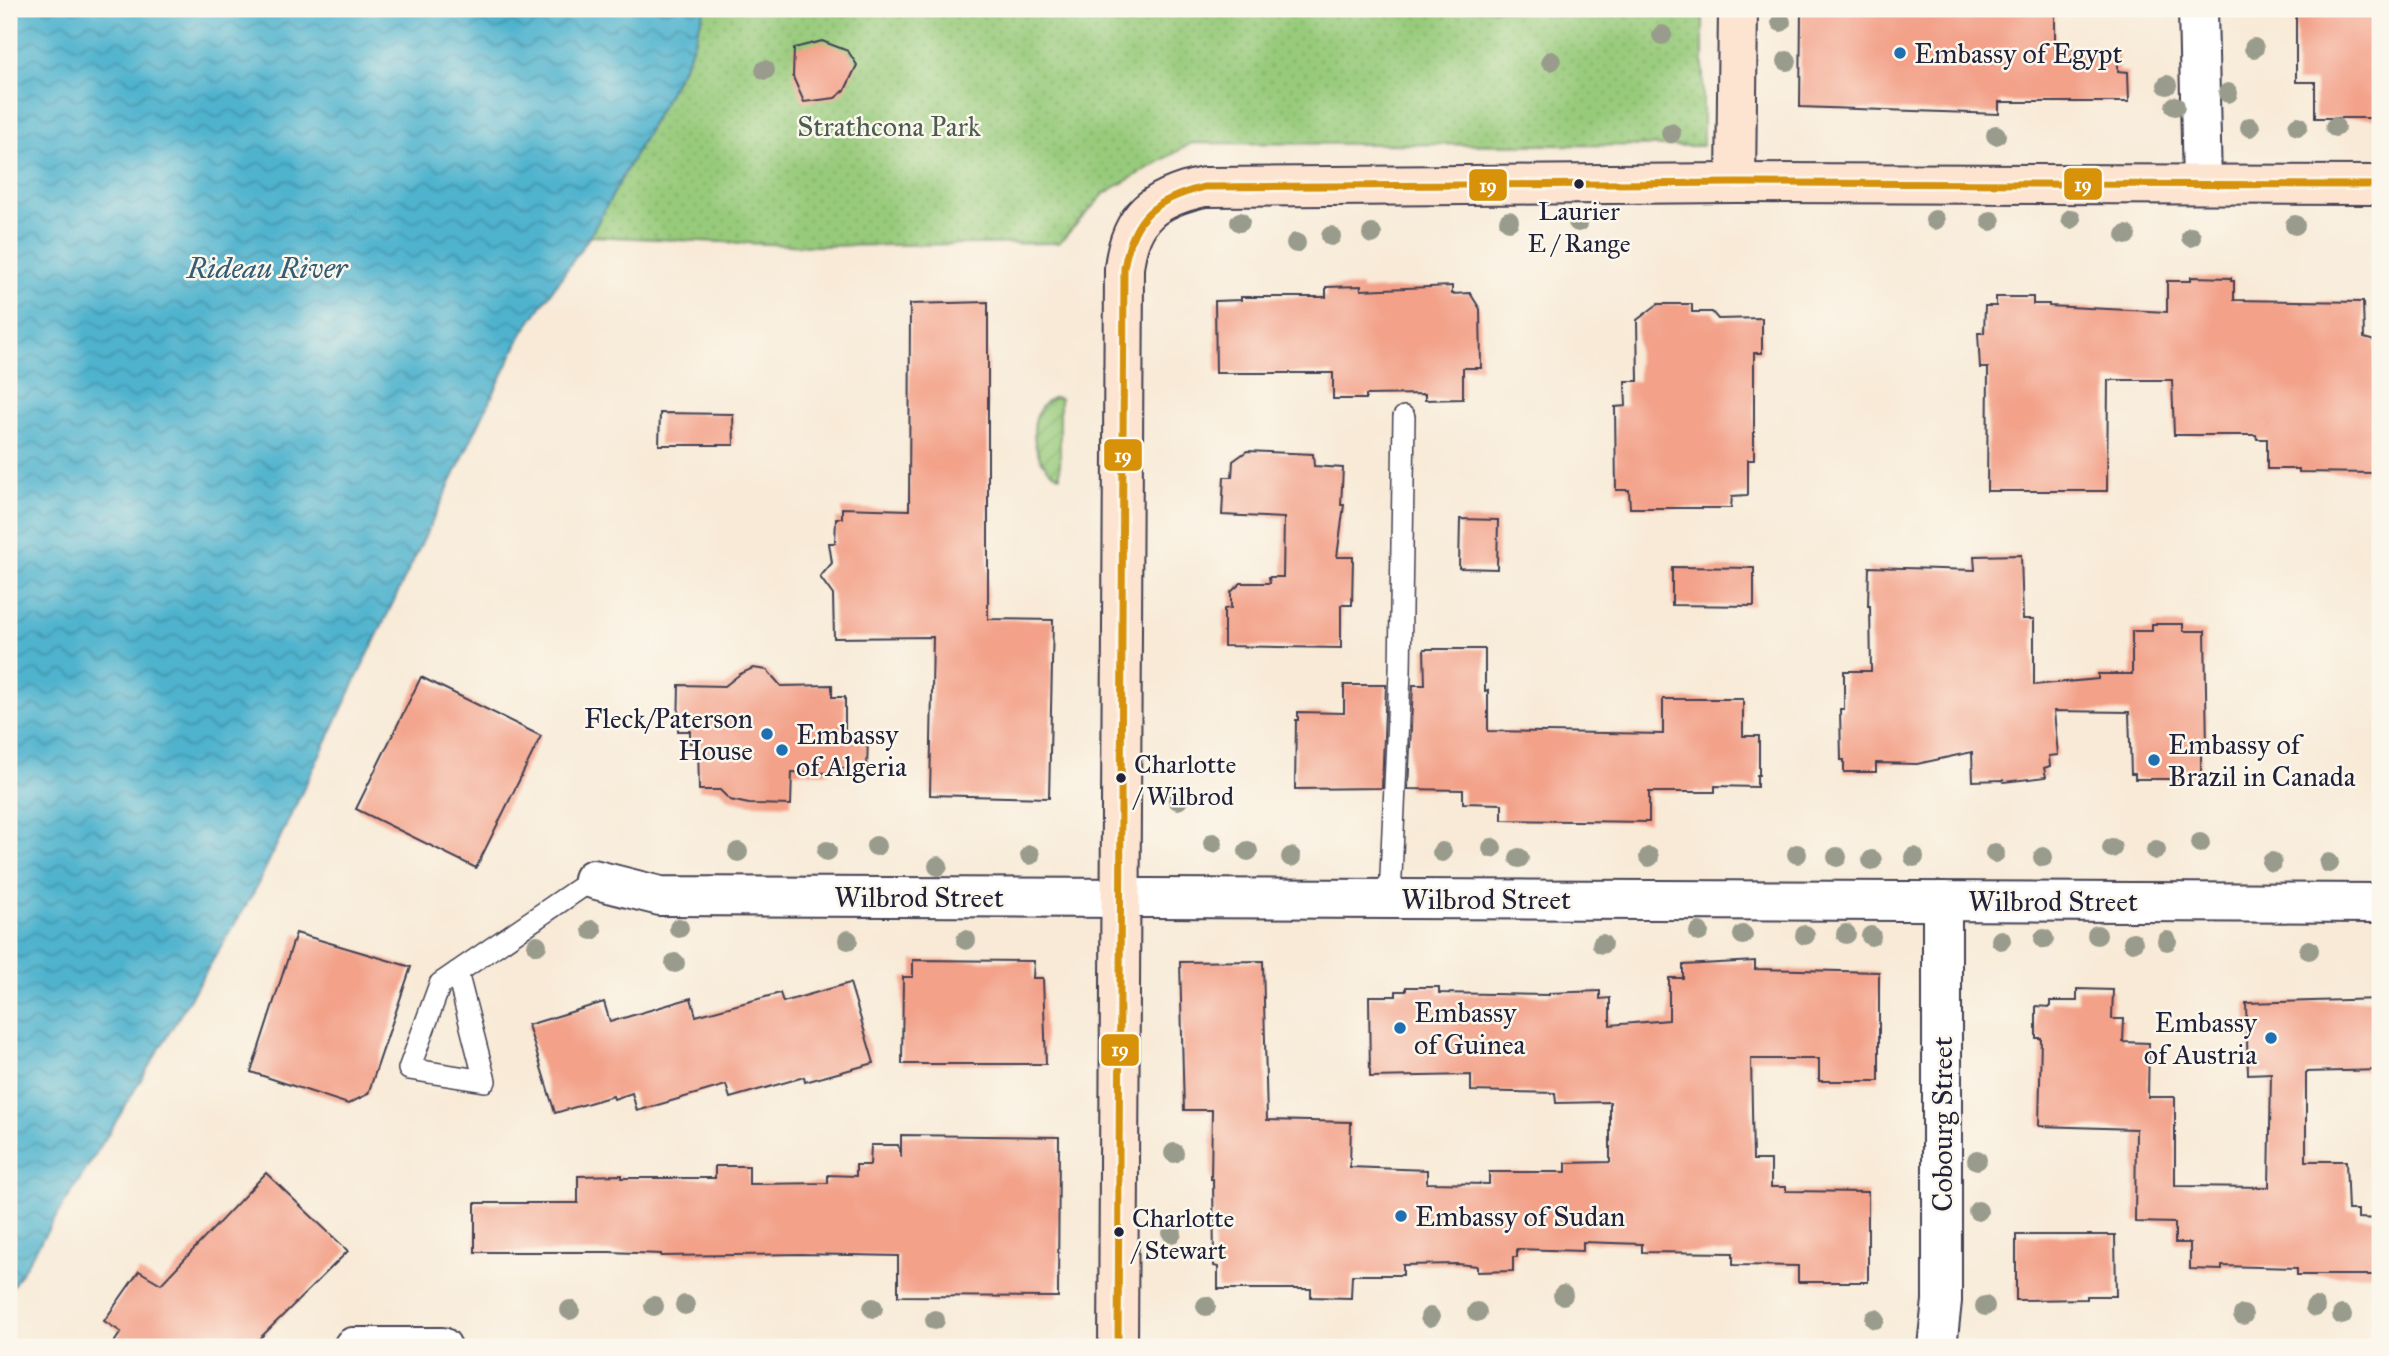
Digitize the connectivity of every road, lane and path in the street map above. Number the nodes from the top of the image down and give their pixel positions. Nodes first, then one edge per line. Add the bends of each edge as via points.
1 (1738, 9) edge
2 (2198, 9) edge
3 (1735, 183) junction
4 (2202, 184) junction
5 (2380, 185) edge
6 (1404, 417) dead end
7 (593, 879) joint
8 (1120, 897) junction
9 (1390, 898) junction
10 (1942, 901) junction
11 (2380, 903) edge
12 (457, 972) junction
13 (353, 1347) edge
14 (442, 1347) edge
15 (1118, 1347) edge
16 (1937, 1347) edge

1 - 3 street
2 - 4 street
3 - 4 street
3 - 8 street via 1204,187 1163,199 1147,211 1135,228 1124,268
4 - 5 street
6 - 9 lane
7 - 8 street, Wilbrod Street via 660,896
7 - 12 lane
8 - 9 street, Wilbrod Street
8 - 15 street
9 - 10 street, Wilbrod Street
10 - 11 street, Wilbrod Street
10 - 16 street, Cobourg Street via 1942,1301
12 - 12 lane via 482,1069 485,1082 409,1069 440,984
13 - 14 street

